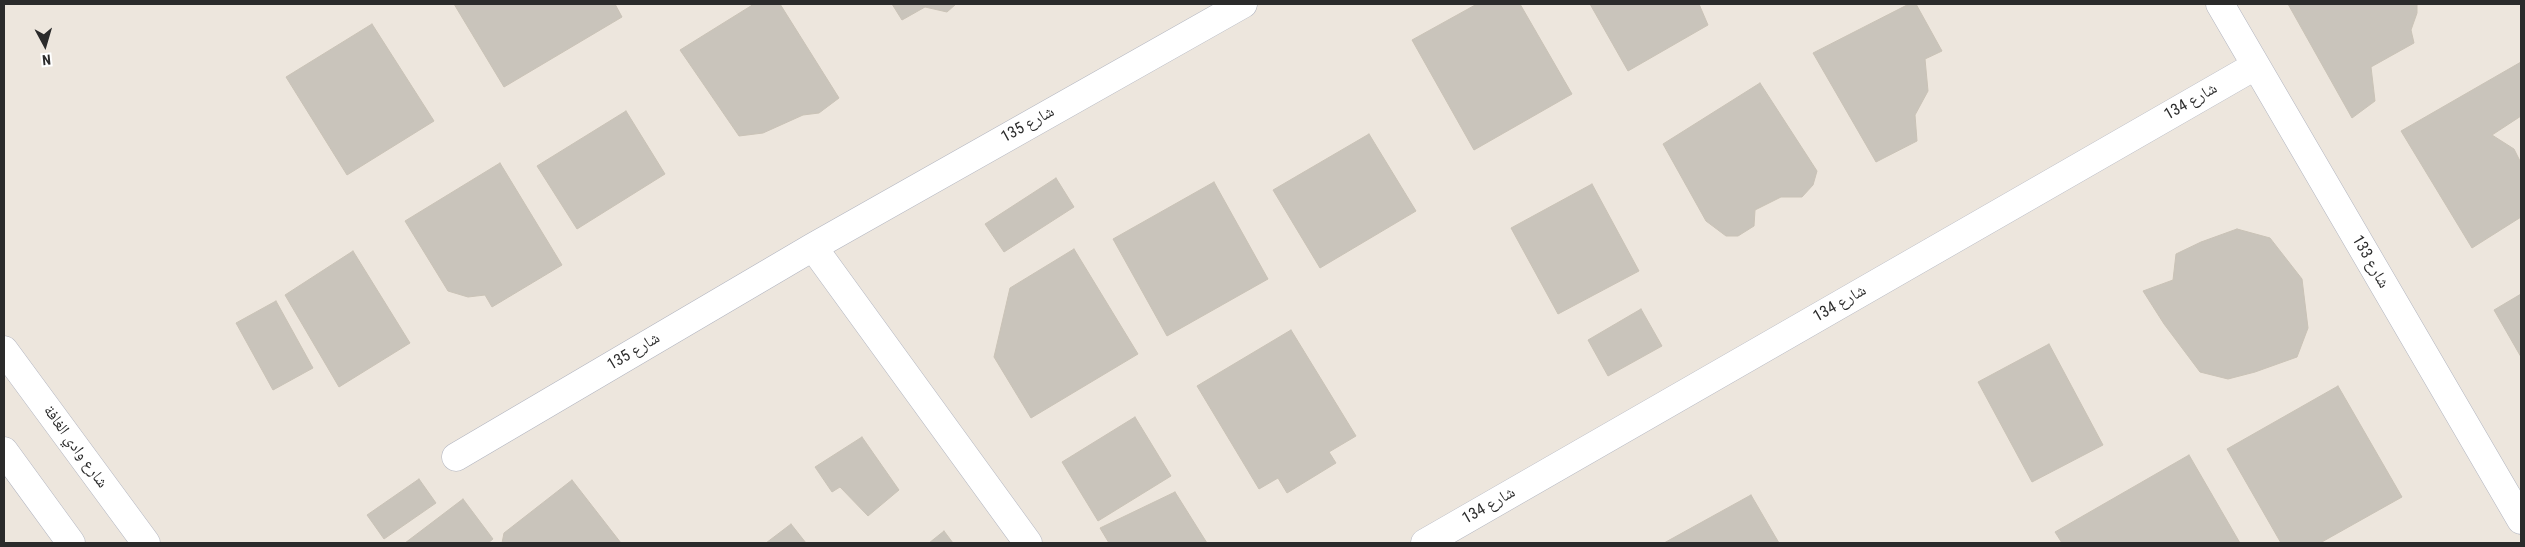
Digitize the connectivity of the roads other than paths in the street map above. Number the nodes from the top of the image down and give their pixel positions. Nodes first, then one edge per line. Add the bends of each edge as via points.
1 (1243, 4) edge
2 (2220, 4) edge
3 (2255, 66) junction
4 (812, 247) junction
5 (4, 350) edge
6 (4, 451) edge
7 (456, 457) dead end
8 (2521, 520) edge
9 (71, 543) edge
10 (146, 543) edge
11 (1028, 543) edge
12 (1425, 543) edge

1 - 4 street, شارع 135
2 - 3 street, شارع 133
3 - 8 street, شارع 133
3 - 12 street, شارع 134
4 - 7 street, شارع 135
4 - 11 street
5 - 10 street, شارع وادي الغافة
6 - 9 street

